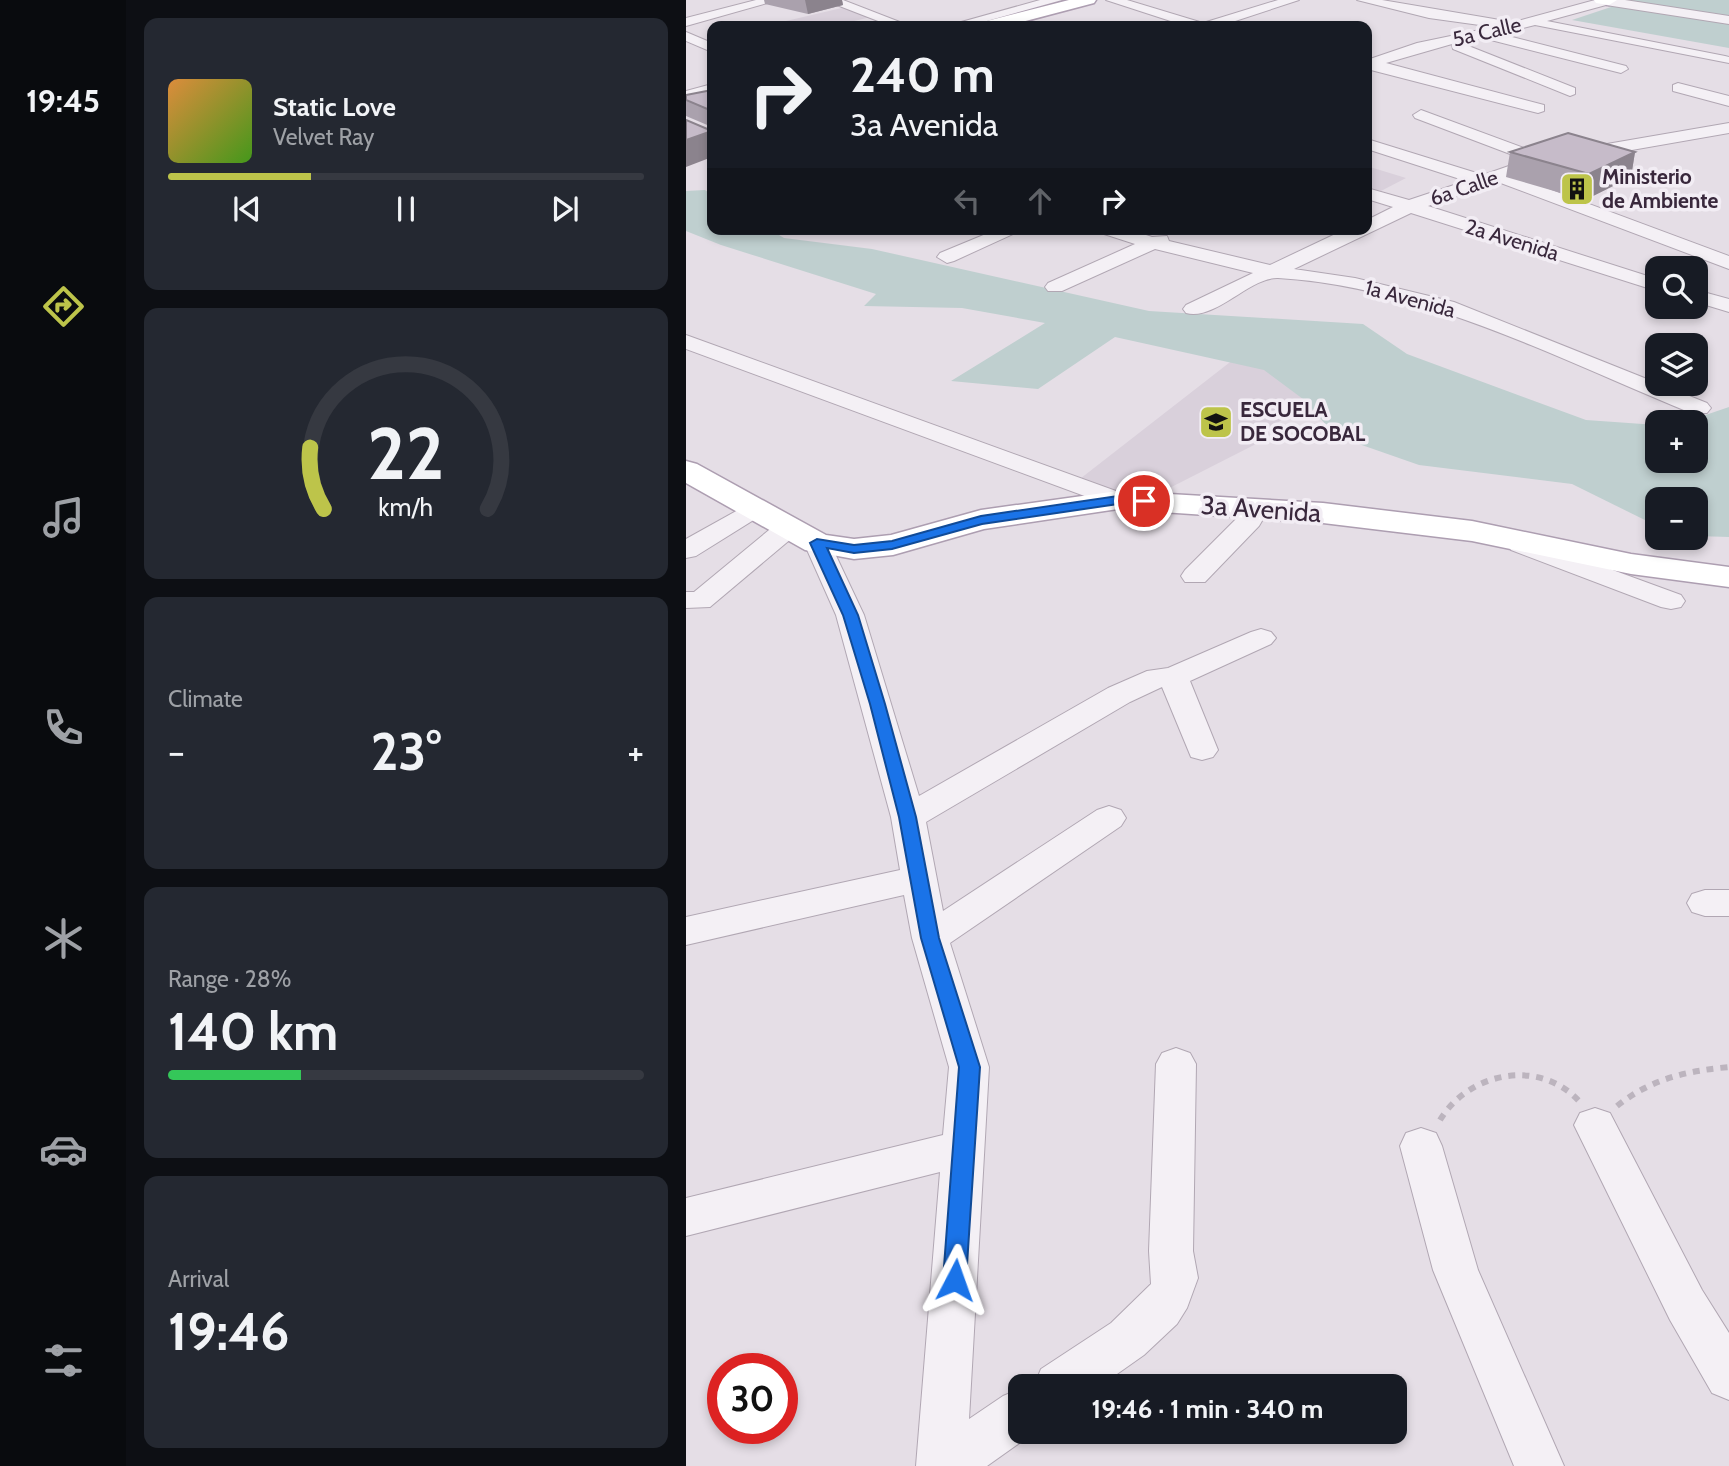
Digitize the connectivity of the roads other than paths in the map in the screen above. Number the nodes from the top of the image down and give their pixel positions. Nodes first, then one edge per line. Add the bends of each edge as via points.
1 (771, 0) edge
2 (831, 0) edge
3 (1055, 0) edge
4 (1088, 0) edge
5 (1113, 0) edge
6 (1292, 0) edge
7 (1364, 0) edge
8 (1605, 0) edge
9 (1729, 20) edge
10 (889, 21) edge
11 (973, 21) edge
12 (1008, 21) edge
13 (1183, 21) edge
14 (1223, 21) edge
15 (686, 22) edge
16 (1532, 22) junction
17 (1516, 25) junction
18 (1484, 34) junction
19 (686, 36) edge
20 (1446, 41) junction
21 (707, 46) edge
22 (1725, 60) dead end
23 (1372, 64) edge
24 (1372, 66) edge
25 (1621, 69) dead end
26 (1678, 88) dead end
27 (707, 90) edge
28 (1570, 91) dead end
29 (687, 96) edge
30 (1729, 101) edge
31 (707, 102) edge
32 (686, 108) edge
33 (1538, 108) dead end
34 (1421, 115) dead end
35 (1729, 128) edge
36 (1693, 134) junction
37 (1729, 144) edge
38 (1372, 145) edge
39 (1542, 160) junction
40 (1492, 179) junction
41 (1372, 195) edge
42 (1408, 207) junction
43 (1372, 225) edge
44 (1000, 235) edge
45 (1127, 235) edge
46 (1171, 235) edge
47 (1350, 235) edge
48 (1152, 243) junction
49 (947, 257) dead end
50 (1729, 263) edge
51 (1275, 272) junction
52 (1645, 281) edge
53 (1055, 287) dead end
54 (1708, 300) edge
55 (1729, 306) edge
56 (1192, 309) dead end
57 (686, 342) edge
58 (1699, 408) dead end
59 (686, 470) edge
60 (1118, 500) junction
61 (756, 508) junction
62 (1256, 509) junction
63 (803, 535) junction
64 (1503, 538) junction
65 (686, 550) edge
66 (1195, 576) dead end
67 (1729, 577) edge
68 (1671, 601) dead end
69 (691, 605) edge
70 (1261, 638) dead end
71 (1173, 677) junction
72 (1202, 750) dead end
73 (908, 817) junction
74 (1109, 818) dead end
75 (919, 879) junction
76 (686, 931) edge
77 (930, 938) junction
78 (1176, 1064) dead end
79 (1595, 1125) road end
80 (1421, 1146) road end
81 (964, 1148) junction
82 (686, 1217) edge
83 (1075, 1374) edge
84 (1729, 1377) edge
85 (1008, 1421) edge
86 (942, 1466) edge
87 (1539, 1466) edge

1 - 15 street
2 - 10 street
3 - 11 street
4 - 12 main road
5 - 13 street
6 - 14 street
7 - 17 street
8 - 9 street
8 - 16 street, 5a Calle
16 - 17 street, 5a Calle
16 - 22 street
17 - 18 street, 5a Calle
18 - 20 street, 5a Calle
18 - 25 street
19 - 21 street
20 - 23 street, 5a Calle
20 - 28 street
24 - 33 street
26 - 30 street
27 - 29 street
31 - 32 main road
34 - 39 street
35 - 36 street, 6a Calle
36 - 37 street
36 - 39 street, 6a Calle
38 - 40 street, 2a Avenida
39 - 40 street, 6a Calle
40 - 42 street, 6a Calle
40 - 50 street, 2a Avenida
41 - 42 street, 2a Avenida
42 - 43 street, 6a Calle
42 - 52 street, 2a Avenida
44 - 49 street
45 - 48 street, 1a Avenida
46 - 48 street
47 - 51 street
48 - 51 street, 1a Avenida
48 - 53 street
51 - 56 street
51 - 58 street, 1a Avenida via 1355,284 1447,306
54 - 55 street
57 - 60 street
59 - 61 main road, 3a Avenida
60 - 62 main road, 3a Avenida
60 - 63 main road, 3a Avenida via 981,520 892,545 854,549
61 - 63 main road, 3a Avenida
61 - 65 street
62 - 64 main road, 3a Avenida via 1323,513
62 - 66 street
63 - 69 street
63 - 73 street via 850,615
64 - 67 main road, 3a Avenida via 1631,564
64 - 68 street
70 - 71 street
71 - 72 street
71 - 73 street via 1157,678 1119,695
73 - 75 street
74 - 77 street
75 - 76 street
75 - 77 street
77 - 81 street via 970,1067
78 - 83 street via 1171,1251 1175,1279 1170,1298 1146,1325
79 - 84 street via 1686,1306
80 - 87 street via 1432,1204 1485,1346
81 - 82 street
81 - 86 street
85 - 86 street

